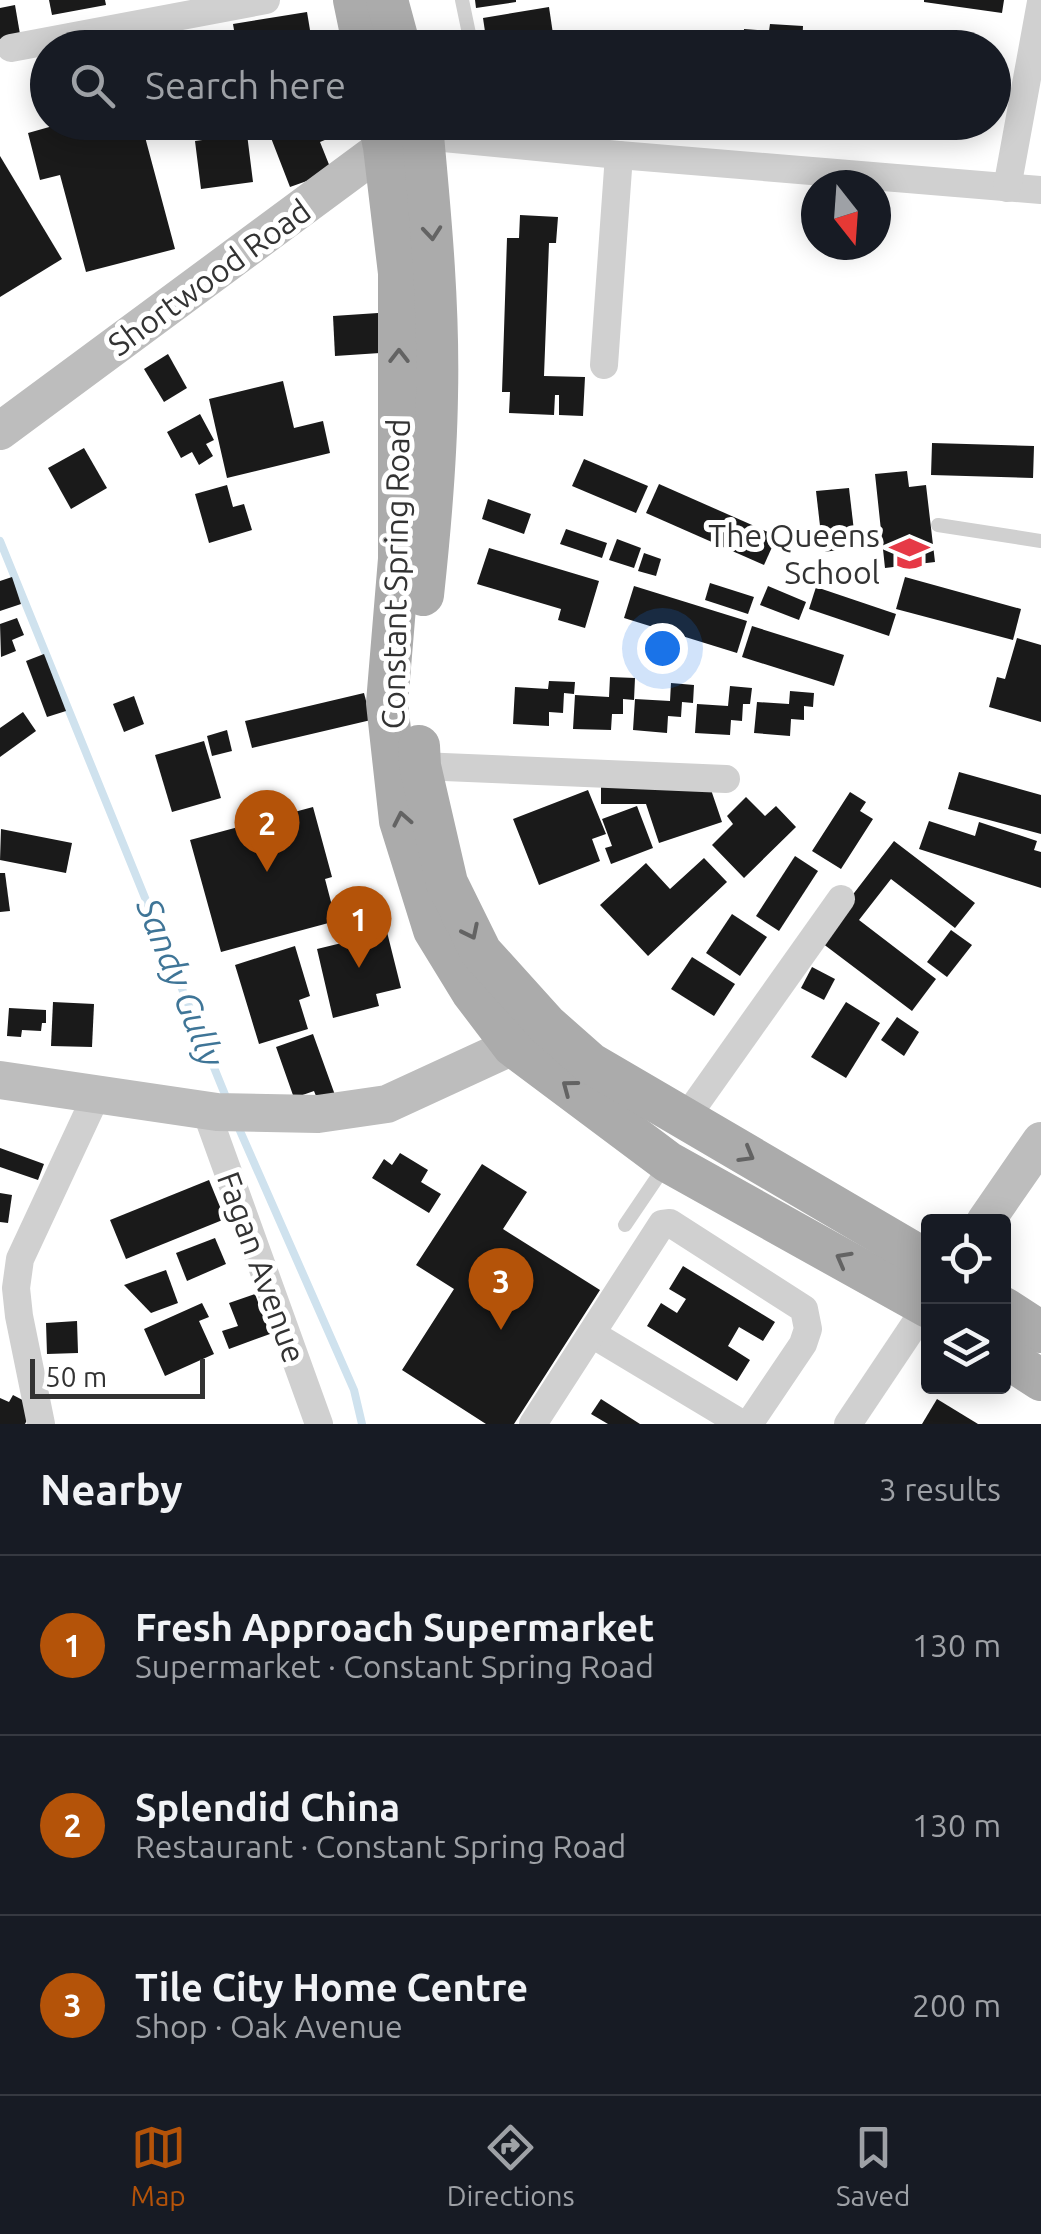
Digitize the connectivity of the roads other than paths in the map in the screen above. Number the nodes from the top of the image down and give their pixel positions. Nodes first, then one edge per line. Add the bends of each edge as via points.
1 (266, 0) edge
2 (354, 0) edge
3 (387, 0) edge
4 (462, 0) edge
5 (1041, 2) edge
6 (107, 30) edge
7 (360, 30) edge
8 (395, 30) edge
9 (468, 30) edge
10 (30, 44) edge
11 (11, 48) dead end
12 (391, 140) edge
13 (402, 140) edge
14 (404, 140) edge
15 (476, 140) edge
16 (520, 140) edge
17 (564, 140) edge
18 (618, 156) junction
19 (1007, 188) junction
20 (1041, 190) edge
21 (604, 365) dead end
22 (6, 427) edge
23 (938, 525) dead end
24 (1041, 541) edge
25 (420, 766) junction
26 (726, 780) dead end
27 (841, 899) dead end
28 (514, 1046) junction
29 (0, 1080) edge
30 (96, 1096) junction
31 (211, 1112) junction
32 (685, 1119) junction
33 (1041, 1141) edge
34 (668, 1162) junction
35 (991, 1214) edge
36 (625, 1226) dead end
37 (921, 1257) edge
38 (926, 1304) edge
39 (1011, 1313) edge
40 (921, 1315) edge
41 (1041, 1332) edge
42 (592, 1334) junction
43 (1011, 1361) edge
44 (1041, 1380) edge
45 (41, 1424) edge
46 (319, 1424) edge
47 (533, 1424) edge
48 (746, 1424) edge
49 (848, 1424) edge

1 - 6 street
2 - 7 main road
3 - 8 main road
4 - 9 lane
5 - 19 street
10 - 11 street
12 - 22 street, Shortwood Road
28 -> 13 main road, Constant Spring Road via 434,930 400,821 387,703 399,558
14 -> 25 main road, Constant Spring Road via 434,259 437,396 414,664
15 - 16 street
17 - 18 street
18 - 19 street
18 - 21 street
19 - 20 street
23 - 24 lane
25 - 26 street
25 -> 32 main road, Constant Spring Road via 447,882 481,952 590,1063
27 - 32 street
28 - 31 street via 388,1104 318,1114
34 -> 28 main road, Constant Spring Road
29 - 30 street
30 - 31 street
30 - 45 street via 20,1259 19,1316
31 - 46 street, Fagan Avenue
32 -> 37 main road, Constant Spring Road
33 - 35 street
34 - 36 lane
38 -> 34 main road, Constant Spring Road
39 - 41 main road
40 - 49 street
42 - 47 street
42 - 48 street
42 - 48 street via 662,1224 670,1222 804,1309 803,1344
43 - 44 main road

